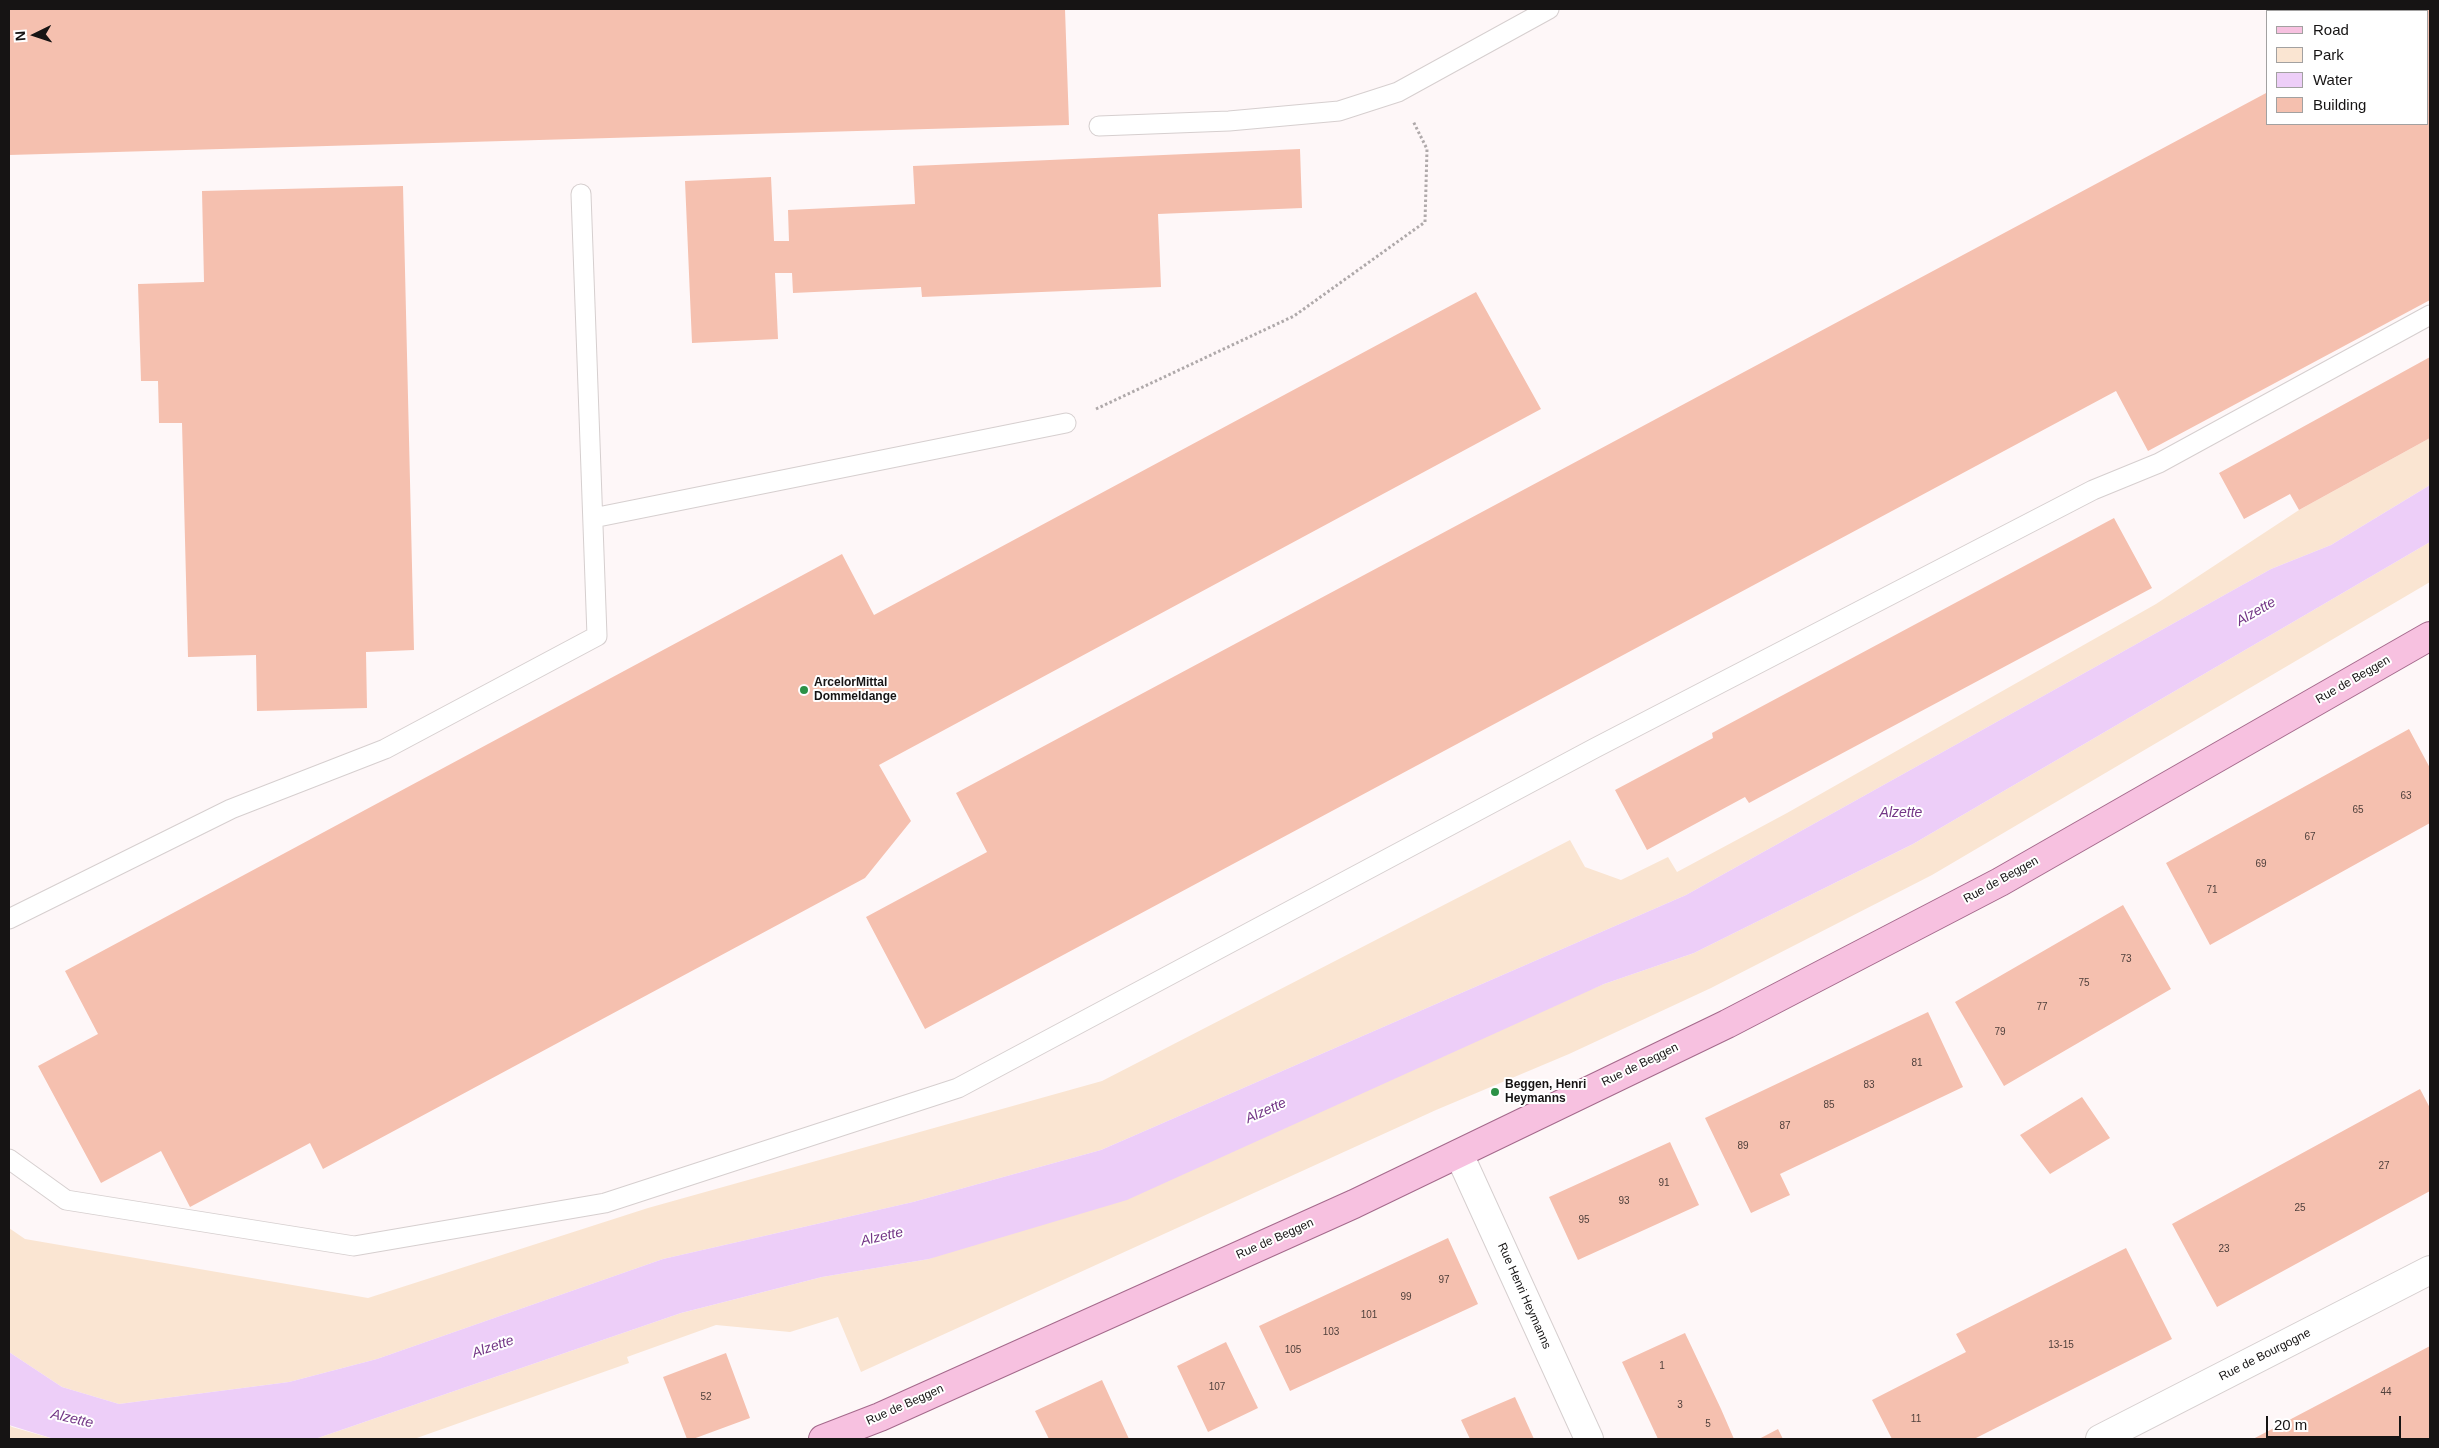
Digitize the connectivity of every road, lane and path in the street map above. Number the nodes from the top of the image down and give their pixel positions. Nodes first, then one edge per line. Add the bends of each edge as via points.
1 (1549, 9) edge
2 (1398, 92) junction
3 (1099, 126) dead end
4 (581, 194) dead end
5 (2430, 315) edge
6 (1066, 423) joint
7 (594, 518) junction
8 (2430, 636) edge
9 (9, 919) edge
10 (1459, 1154) junction
11 (9, 1160) edge
12 (2430, 1270) edge
13 (823, 1439) edge
14 (1589, 1439) edge
15 (2100, 1439) edge

1 - 2 lane
2 - 3 lane via 1339,111 1228,122
2 - 6 path via 1426,149 1425,222 1294,316
4 - 7 lane
5 - 11 lane via 2159,463 2093,490 1595,748 958,1088 604,1203 354,1246 66,1200
6 - 7 lane
7 - 9 lane via 597,636 385,749 231,808
8 - 10 main road, Rue de Beggen via 2000,882 1727,1024
10 - 13 main road, Rue de Beggen via 898,1409
10 - 14 street, Rue Henri Heymanns
12 - 15 street, Rue de Bourgogne

